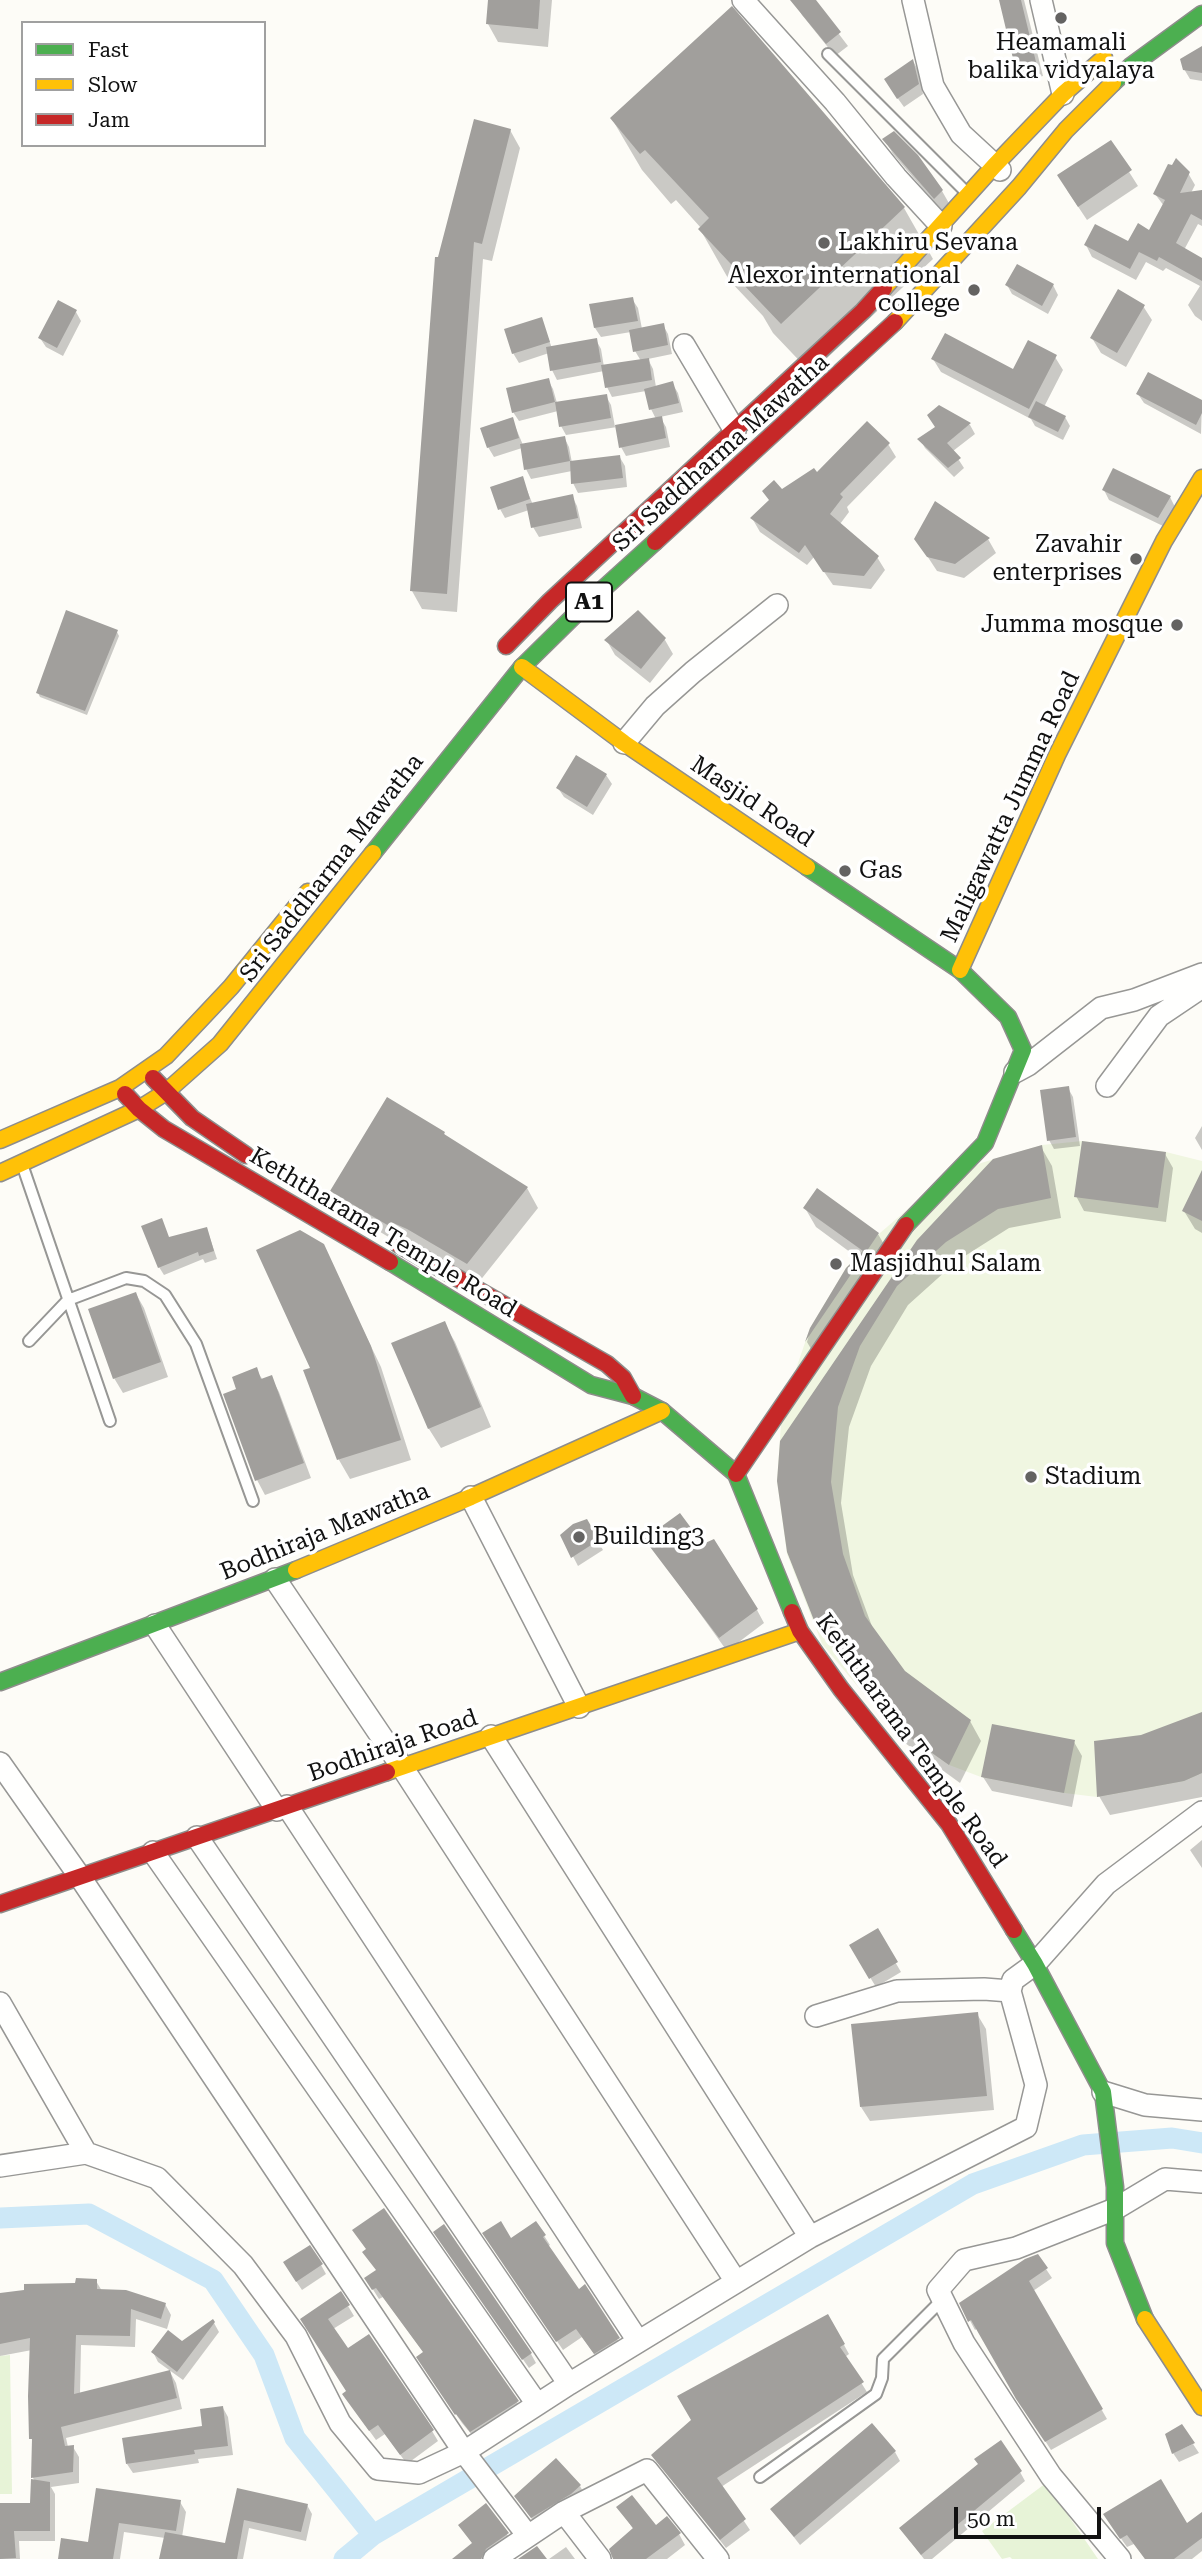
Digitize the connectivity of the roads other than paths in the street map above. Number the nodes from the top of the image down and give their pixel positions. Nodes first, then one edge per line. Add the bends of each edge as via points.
1 (743, 0) edge
2 (912, 0) edge
3 (1041, 0) edge
4 (1202, 14) edge
5 (1121, 44) dead end
6 (828, 54) dead end
7 (1063, 94) junction
8 (994, 166) junction
9 (1018, 187) junction
10 (980, 205) junction
11 (941, 226) junction
12 (684, 345) dead end
13 (736, 430) junction
14 (1202, 478) edge
15 (777, 605) dead end
16 (494, 661) dead end
17 (522, 667) junction
18 (624, 743) junction
19 (317, 881) dead end
20 (960, 970) junction
21 (1202, 974) edge
22 (1202, 987) edge
23 (147, 1071) junction
24 (1014, 1072) junction
25 (1107, 1086) dead end
26 (120, 1088) junction
27 (166, 1092) junction
28 (139, 1109) junction
29 (0, 1140) edge
30 (256, 1161) dead end
31 (22, 1164) junction
32 (0, 1173) edge
33 (333, 1207) dead end
34 (325, 1222) junction
35 (380, 1234) dead end
36 (68, 1300) junction
37 (512, 1309) junction
38 (496, 1327) junction
39 (29, 1342) dead end
40 (633, 1396) junction
41 (662, 1411) junction
42 (110, 1421) dead end
43 (736, 1474) junction
44 (471, 1497) junction
45 (253, 1501) dead end
46 (275, 1579) junction
47 (155, 1625) junction
48 (800, 1631) junction
49 (0, 1682) edge
50 (579, 1707) junction
51 (492, 1737) junction
52 (0, 1763) edge
53 (402, 1767) junction
54 (282, 1808) junction
55 (1202, 1812) edge
56 (197, 1837) junction
57 (153, 1852) junction
58 (80, 1877) junction
59 (0, 1904) edge
60 (1035, 1964) junction
61 (1010, 1991) junction
62 (0, 2003) edge
63 (816, 2016) dead end
64 (1103, 2092) junction
65 (1202, 2110) edge
66 (86, 2153) junction
67 (0, 2166) edge
68 (1202, 2182) edge
69 (1115, 2198) junction
70 (810, 2237) junction
71 (735, 2280) junction
72 (943, 2299) junction
73 (638, 2341) junction
74 (569, 2384) junction
75 (537, 2404) junction
76 (1202, 2407) edge
77 (464, 2452) junction
78 (760, 2477) dead end
79 (564, 2512) junction
80 (528, 2536) junction
81 (494, 2559) edge
82 (600, 2559) edge
83 (718, 2559) edge
84 (1120, 2559) edge

1 - 11 street
2 - 8 street via 933,86 961,134
3 - 7 street
4 - 9 main road, Sri Saddharma Mawatha / A1 via 1131,66 1066,130
5 - 7 main road, Sri Saddharma Mawatha / A1
6 - 10 lane
7 - 8 main road, Sri Saddharma Mawatha / A1
8 - 9 street
8 - 10 main road, Sri Saddharma Mawatha / A1
9 - 10 main road, Sri Saddharma Mawatha / A1
10 - 11 main road, Sri Saddharma Mawatha / A1
10 - 17 main road, Sri Saddharma Mawatha / A1 via 867,351
11 - 13 main road, Sri Saddharma Mawatha / A1 via 863,311
12 - 13 street
13 - 16 main road, Sri Saddharma Mawatha / A1 via 550,601
14 - 20 main road, Maligawatta Jumma Road via 1164,541 1057,755
15 - 18 street via 655,706
17 - 18 main road, Masjid Road
17 - 27 main road, Sri Saddharma Mawatha / A1 via 220,1044
18 - 20 main road, Masjid Road
19 - 23 main road, Sri Saddharma Mawatha via 190,1033
20 - 24 main road, Masjid Road via 1007,1017 1023,1050
21 - 24 street via 1101,1008
22 - 25 street via 1159,1016
23 - 26 main road, Sri Saddharma Mawatha
23 - 27 main road, Keththarama Temple Road
24 - 43 main road, Masjid Road via 985,1143 903,1229
26 - 28 main road, Keththarama Temple Road
26 - 29 main road, Sri Saddharma Mawatha
27 - 28 main road, Sri Saddharma Mawatha / A1
27 - 30 main road, Keththarama Temple Road via 215,1136
28 - 31 main road, Sri Saddharma Mawatha / A1
28 - 34 main road, Keththarama Temple Road via 164,1129
31 - 32 main road, Sri Saddharma Mawatha / A1
31 - 36 lane
33 - 34 main road
34 - 38 main road, Keththarama Temple Road
35 - 37 main road, Keththarama Temple Road
36 - 39 lane
36 - 42 lane
36 - 45 lane via 126,1278 144,1281 165,1295 196,1344
37 - 38 main road
37 - 40 main road, Keththarama Temple Road via 607,1364 623,1378
38 - 40 main road, Keththarama Temple Road via 591,1385
40 - 41 main road, Keththarama Temple Road
41 - 43 main road, Keththarama Temple Road
41 - 44 main road, Bodhiraja Mawatha
43 - 48 main road, Keththarama Temple Road
44 - 46 main road, Bodhiraja Mawatha
44 - 50 street
46 - 47 main road, Bodhiraja Mawatha
46 - 53 street
47 - 49 main road, Bodhiraja Mawatha
47 - 54 street
48 - 50 main road, Bodhiraja Road
48 - 60 main road, Keththarama Temple Road via 949,1824
50 - 51 main road, Bodhiraja Road
51 - 53 main road, Bodhiraja Road
51 - 70 street
52 - 58 street
53 - 54 main road, Bodhiraja Road
53 - 71 street
54 - 56 main road, Bodhiraja Road
54 - 73 street
55 - 60 street via 1106,1885
56 - 57 main road, Bodhiraja Road
56 - 74 street
57 - 58 main road, Bodhiraja Road
57 - 75 street
58 - 59 main road, Bodhiraja Road
58 - 77 street
60 - 61 street via 1013,1980
60 - 64 main road, Keththarama Temple Road
61 - 63 street via 897,1991
61 - 70 street via 1036,2085 1026,2127
62 - 66 street
64 - 65 street via 1145,2105
64 - 69 main road, Keththarama Temple Road
66 - 67 street
66 - 77 street via 157,2178 243,2265 296,2336 340,2423 378,2469 419,2473
68 - 69 street via 1165,2179
69 - 72 street via 1016,2248 964,2260 938,2290
69 - 76 main road, Keththarama Temple Road via 1115,2243 1148,2326
70 - 71 street
71 - 73 street
72 - 78 lane via 883,2359 876,2394
72 - 84 street via 964,2343 1051,2476
73 - 74 street
74 - 75 street
75 - 77 street
77 - 80 street
79 - 80 street
79 - 82 street
79 - 83 street via 647,2470
80 - 81 street

